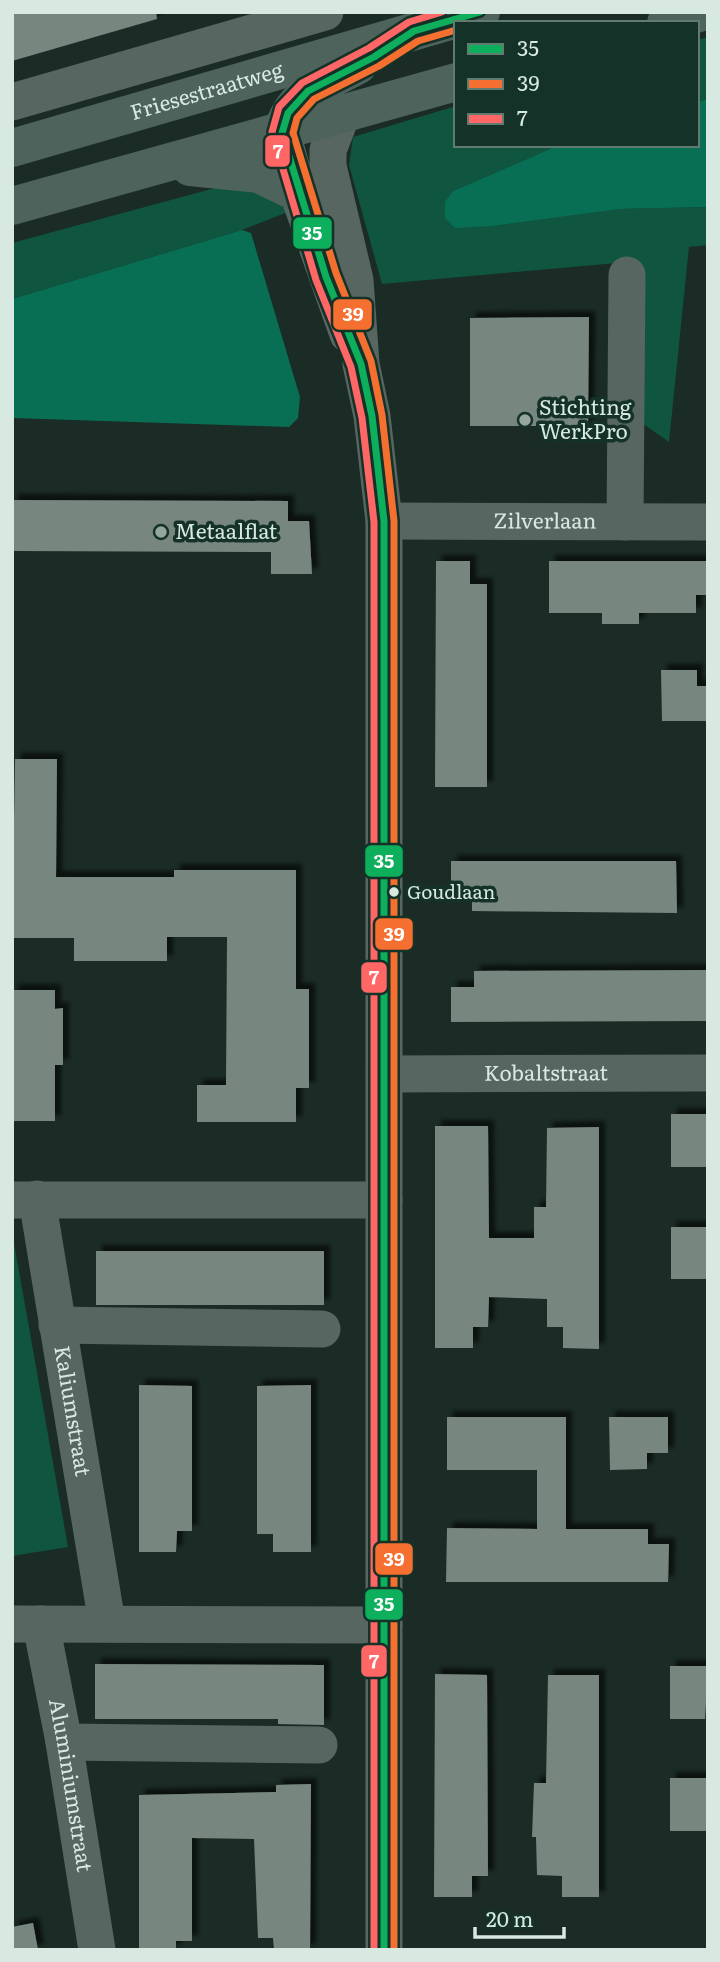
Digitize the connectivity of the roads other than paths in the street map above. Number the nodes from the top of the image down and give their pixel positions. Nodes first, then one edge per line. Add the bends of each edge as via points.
1 (325, 12) edge
2 (481, 12) edge
3 (702, 12) edge
4 (673, 21) edge
5 (414, 31) junction
6 (454, 83) edge
7 (12, 102) edge
8 (342, 114) junction
9 (282, 133) junction
10 (12, 148) edge
11 (163, 165) junction
12 (298, 193) junction
13 (12, 206) edge
14 (627, 275) dead end
15 (361, 364) junction
16 (384, 521) junction
17 (625, 522) junction
18 (708, 522) edge
19 (708, 1073) edge
20 (385, 1074) junction
21 (25, 1199) edge
22 (384, 1200) junction
23 (57, 1325) junction
24 (322, 1329) dead end
25 (107, 1623) junction
26 (26, 1624) edge
27 (384, 1625) junction
28 (64, 1742) junction
29 (319, 1745) dead end
30 (97, 1950) edge
31 (384, 1950) edge

1 - 7 street, Friesestraatweg
2 - 5 highway, Friesestraatweg
3 - 4 highway
5 - 9 highway via 308,91 288,113
5 - 10 highway, Friesestraatweg
6 - 8 highway
8 - 9 highway
8 - 15 street via 328,150 328,166 355,280
9 - 11 highway
9 - 12 street
11 - 12 highway via 259,174
11 - 13 highway
12 - 15 street
14 - 17 street
15 - 16 street
16 - 17 street, Zilverlaan
16 - 20 street
17 - 18 street, Zilverlaan
19 - 20 street, Kobaltstraat
20 - 22 street
21 - 22 street
21 - 23 street, Kaliumstraat
22 - 27 street
23 - 24 street
23 - 25 street, Kaliumstraat
25 - 26 street
25 - 27 street
26 - 28 street, Aluminiumstraat
27 - 31 street
28 - 29 street
28 - 30 street, Aluminiumstraat

